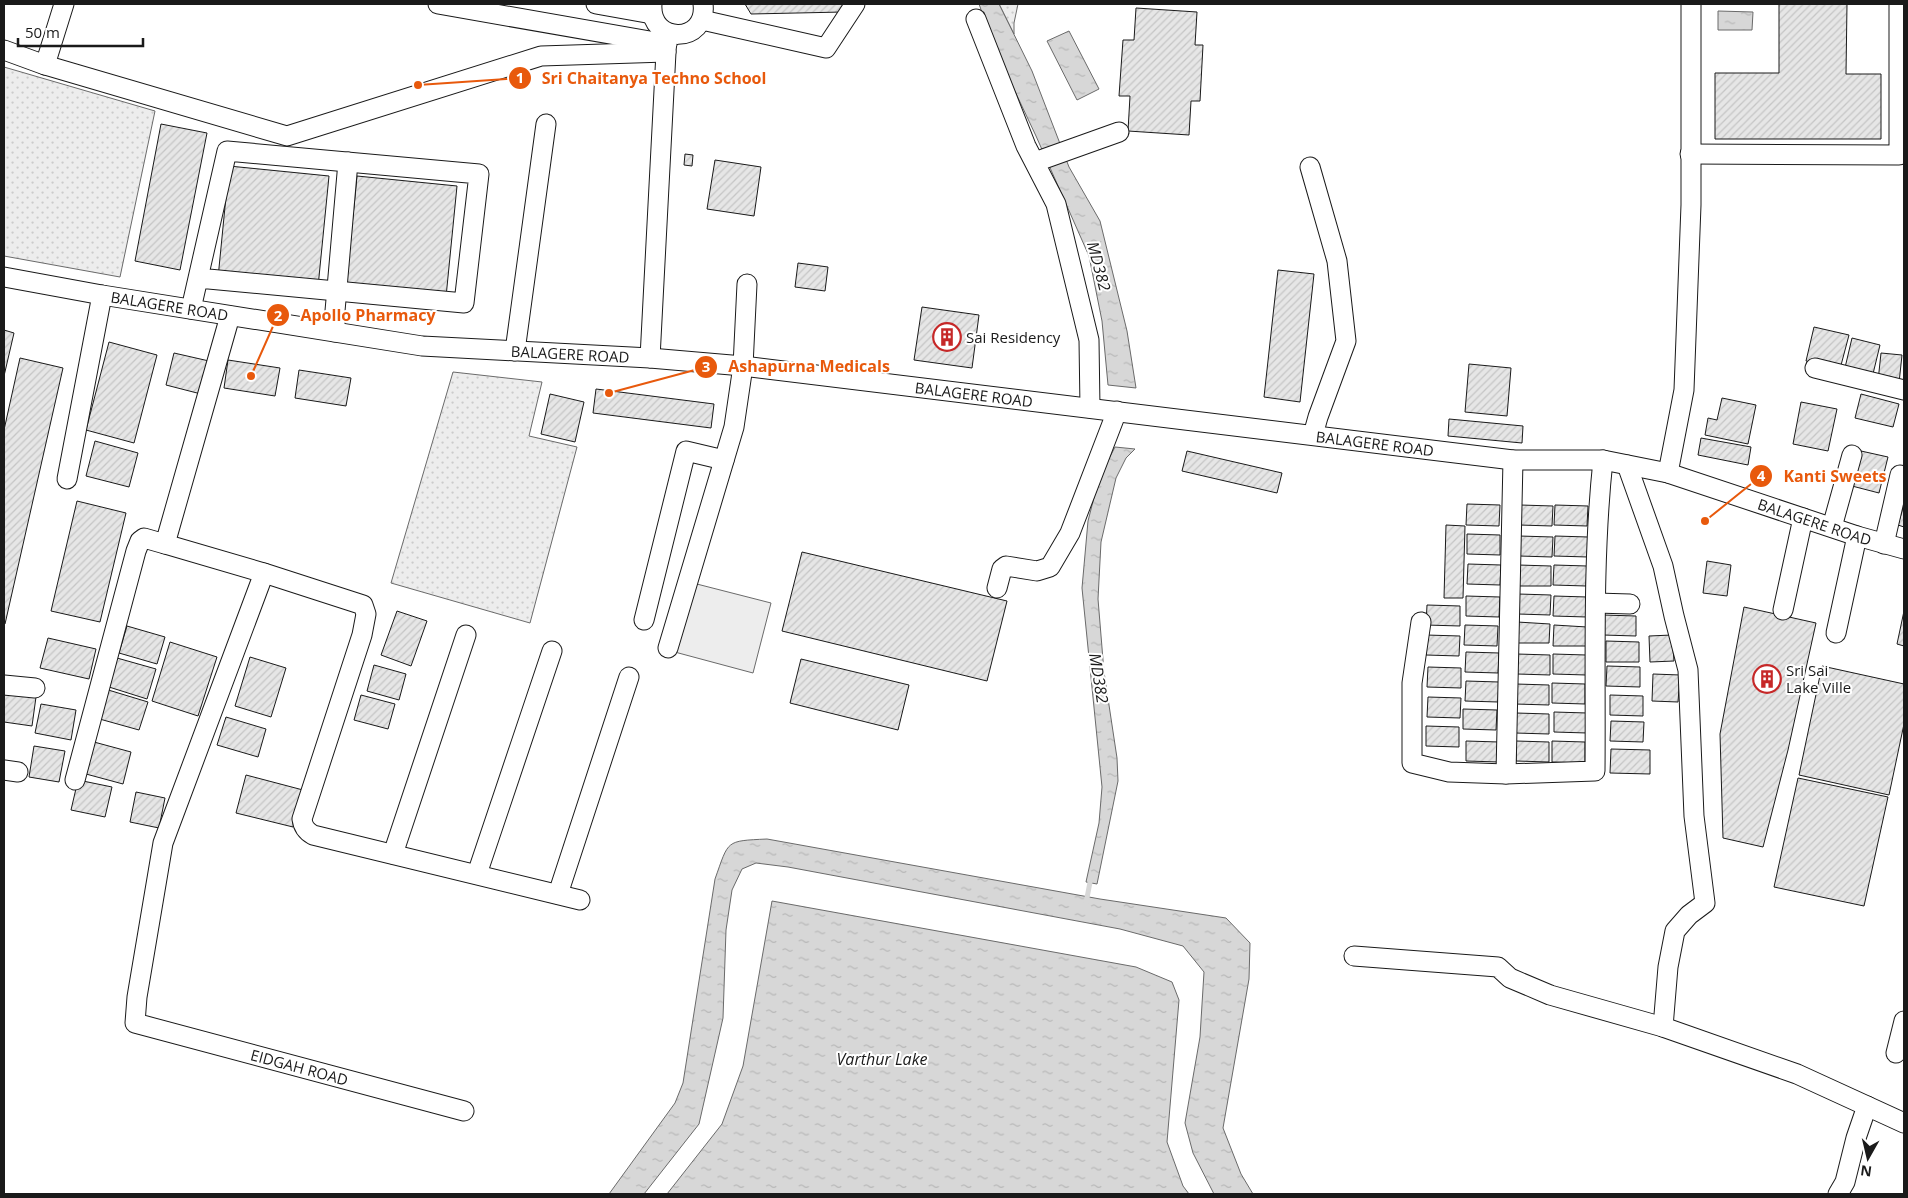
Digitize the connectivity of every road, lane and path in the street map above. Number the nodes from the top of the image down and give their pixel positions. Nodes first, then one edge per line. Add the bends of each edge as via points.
1 (64, 4) edge
2 (438, 4) edge
3 (596, 4) edge
4 (855, 4) edge
5 (1691, 4) edge
6 (1899, 4) edge
7 (652, 9) edge
8 (703, 12) edge
9 (976, 19) dead end
10 (666, 48) junction
11 (4, 50) edge
12 (45, 65) junction
13 (546, 124) dead end
14 (1120, 132) dead end
15 (1690, 154) junction
16 (1039, 160) junction
17 (348, 162) junction
18 (1310, 166) dead end
19 (4, 278) edge
20 (198, 278) junction
21 (748, 284) dead end
22 (336, 291) junction
23 (102, 295) junction
24 (191, 309) junction
25 (230, 316) junction
26 (335, 332) junction
27 (515, 351) junction
28 (650, 358) junction
29 (742, 366) junction
30 (1815, 368) dead end
31 (1904, 390) edge
32 (1090, 408) junction
33 (1117, 411) junction
34 (1313, 435) junction
35 (1852, 456) dead end
36 (724, 460) junction
37 (1512, 460) junction
38 (1603, 460) junction
39 (1627, 465) junction
40 (1668, 473) junction
41 (1900, 475) dead end
42 (67, 479) dead end
43 (1803, 518) junction
44 (1832, 527) junction
45 (1857, 536) junction
46 (165, 544) junction
47 (1884, 544) junction
48 (1904, 549) edge
49 (264, 572) junction
50 (997, 588) dead end
51 (1596, 603) junction
52 (1630, 604) dead end
53 (1783, 610) dead end
54 (644, 620) dead end
55 (1421, 622) dead end
56 (1836, 633) dead end
57 (466, 635) dead end
58 (668, 648) dead end
59 (552, 651) dead end
60 (629, 676) dead end
61 (4, 685) edge
62 (35, 688) dead end
63 (1506, 774) junction
64 (75, 780) dead end
65 (393, 854) junction
66 (477, 874) junction
67 (558, 894) junction
68 (580, 900) dead end
69 (1354, 956) dead end
70 (1904, 1021) edge
71 (1663, 1027) junction
72 (1896, 1053) dead end
73 (1867, 1106) junction
74 (464, 1111) dead end
75 (1904, 1123) edge
76 (1838, 1194) edge

1 - 12 street
2 - 10 street
3 - 7 street
4 - 8 street via 826,48
5 - 15 street
6 - 15 street via 1899,155
7 - 10 street
8 - 10 street via 696,28 679,35
9 - 16 street via 1026,146
10 - 12 street via 541,56 287,136
10 - 28 street
11 - 12 street
13 - 27 street
14 - 16 street
15 - 40 street via 1684,390
16 - 32 street via 1056,204 1089,340
17 - 20 street via 227,151
17 - 22 street
17 - 22 street via 479,174 464,303
18 - 34 street via 1337,261 1346,341
19 - 23 street, BALAGERE ROAD
20 - 22 street
20 - 24 street
21 - 29 street
22 - 26 street
23 - 24 street, BALAGERE ROAD
23 - 42 street
24 - 25 street, BALAGERE ROAD
25 - 26 street, BALAGERE ROAD
25 - 46 street
26 - 27 street, BALAGERE ROAD via 422,346
27 - 28 street, BALAGERE ROAD
28 - 29 street, BALAGERE ROAD
29 - 32 street, BALAGERE ROAD
29 - 36 street via 734,427
30 - 31 street
32 - 33 street, BALAGERE ROAD
33 - 34 street, BALAGERE ROAD
33 - 50 street via 1070,534 1050,567 1037,571 1006,566 1002,569
34 - 37 street, BALAGERE ROAD
35 - 44 street
36 - 54 street via 686,452
36 - 58 street
37 - 38 street, BALAGERE ROAD
37 - 63 street
38 - 39 street, BALAGERE ROAD
38 - 51 street
39 - 40 street, BALAGERE ROAD
39 - 71 street via 1663,566 1688,670 1694,816 1705,903 1676,931 1668,967
40 - 43 street, BALAGERE ROAD
41 - 47 street
43 - 44 street, BALAGERE ROAD
43 - 53 street
44 - 45 street, BALAGERE ROAD
45 - 47 street, BALAGERE ROAD
45 - 56 street
46 - 49 street
46 - 64 street via 144,538 140,541
47 - 48 street, BALAGERE ROAD
49 - 65 street via 363,605 366,614 362,635 302,818 307,831 313,834
49 - 74 street, EIDGAH ROAD via 163,843 135,1023
51 - 52 street
51 - 63 street via 1595,771
55 - 63 street via 1412,683 1412,763 1449,772
57 - 65 street
59 - 66 street
60 - 67 street
61 - 62 street
65 - 66 street
66 - 67 street
67 - 68 street
69 - 71 street via 1498,967 1510,978 1550,995
70 - 72 street
71 - 73 street via 1797,1074
73 - 75 street
73 - 76 street via 1845,1182

